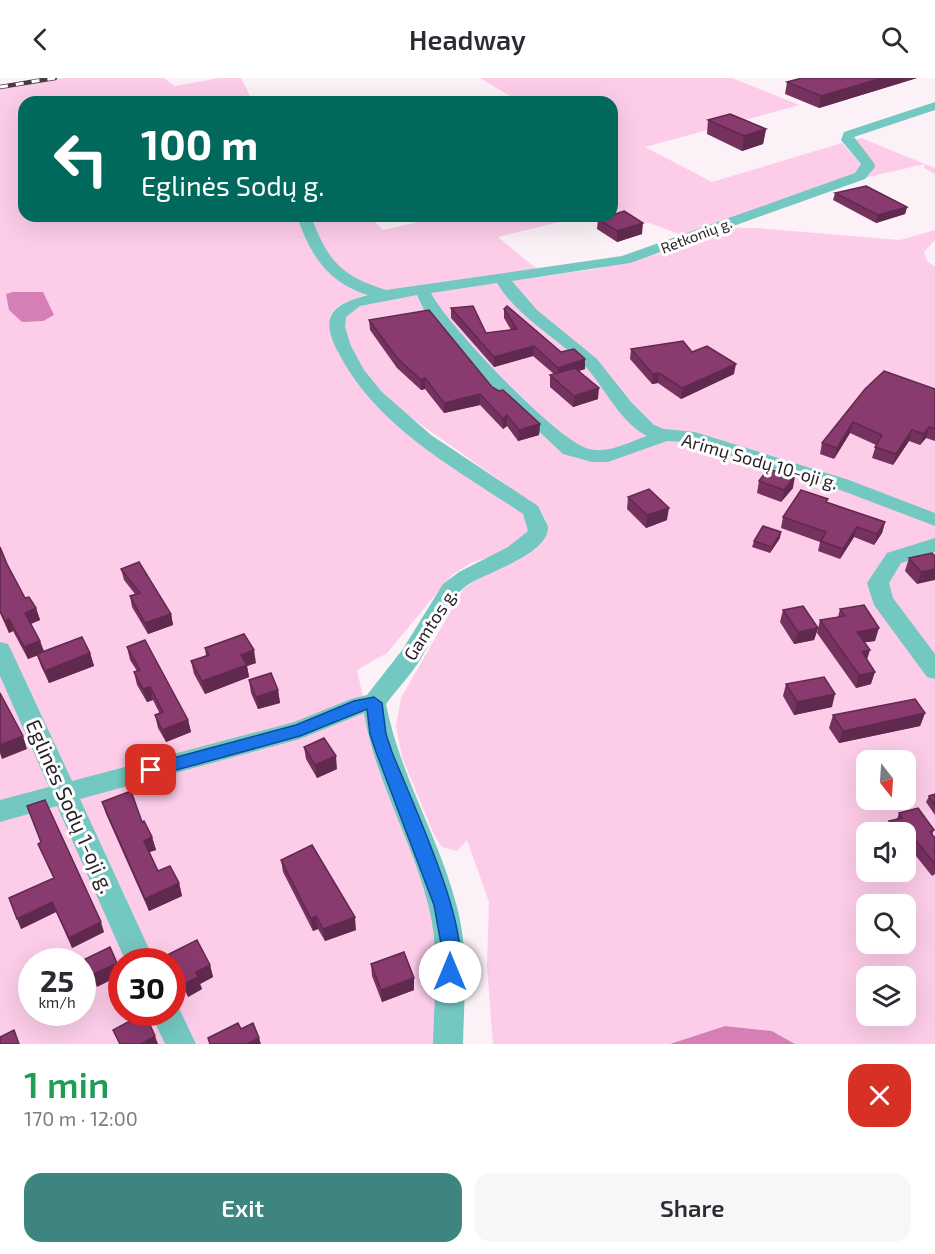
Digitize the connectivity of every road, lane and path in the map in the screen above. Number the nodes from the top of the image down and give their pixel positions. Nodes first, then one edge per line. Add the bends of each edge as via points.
1 (935, 106) edge
2 (306, 222) edge
3 (502, 278) junction
4 (422, 290) junction
5 (385, 295) junction
6 (663, 436) junction
7 (935, 520) edge
8 (935, 546) edge
9 (0, 650) edge
10 (935, 671) edge
11 (374, 703) junction
12 (67, 794) junction
13 (0, 812) edge
14 (135, 948) edge
15 (172, 1026) edge
16 (181, 1044) edge
17 (448, 1044) edge

1 - 3 street, Retkonių g. via 848,135 847,140 868,168 851,180 625,260
2 - 5 street via 311,239 331,271 352,285
3 - 4 street, Retkonių g.
3 - 6 street, Arimų Sodų 10-oji g. via 518,301 591,363 630,414
4 - 5 street, Retkonių g.
4 - 6 street via 430,307 469,356 570,450 608,456
5 - 11 street, Gamtos g. via 354,303 335,322 347,356 365,384 403,423 531,510 538,531 532,542 516,553 475,569 455,584 410,657
6 - 7 street, Arimų Sodų 10-oji g. via 688,436 843,484
8 - 10 street via 894,558 878,583 882,600
9 - 12 street, Eglinės Sodų 1-oji g.
11 - 12 street via 359,705 300,730
11 - 17 street via 384,752 443,905 452,949
12 - 13 street
12 - 14 street, Eglinės Sodų 1-oji g.
15 - 16 street

